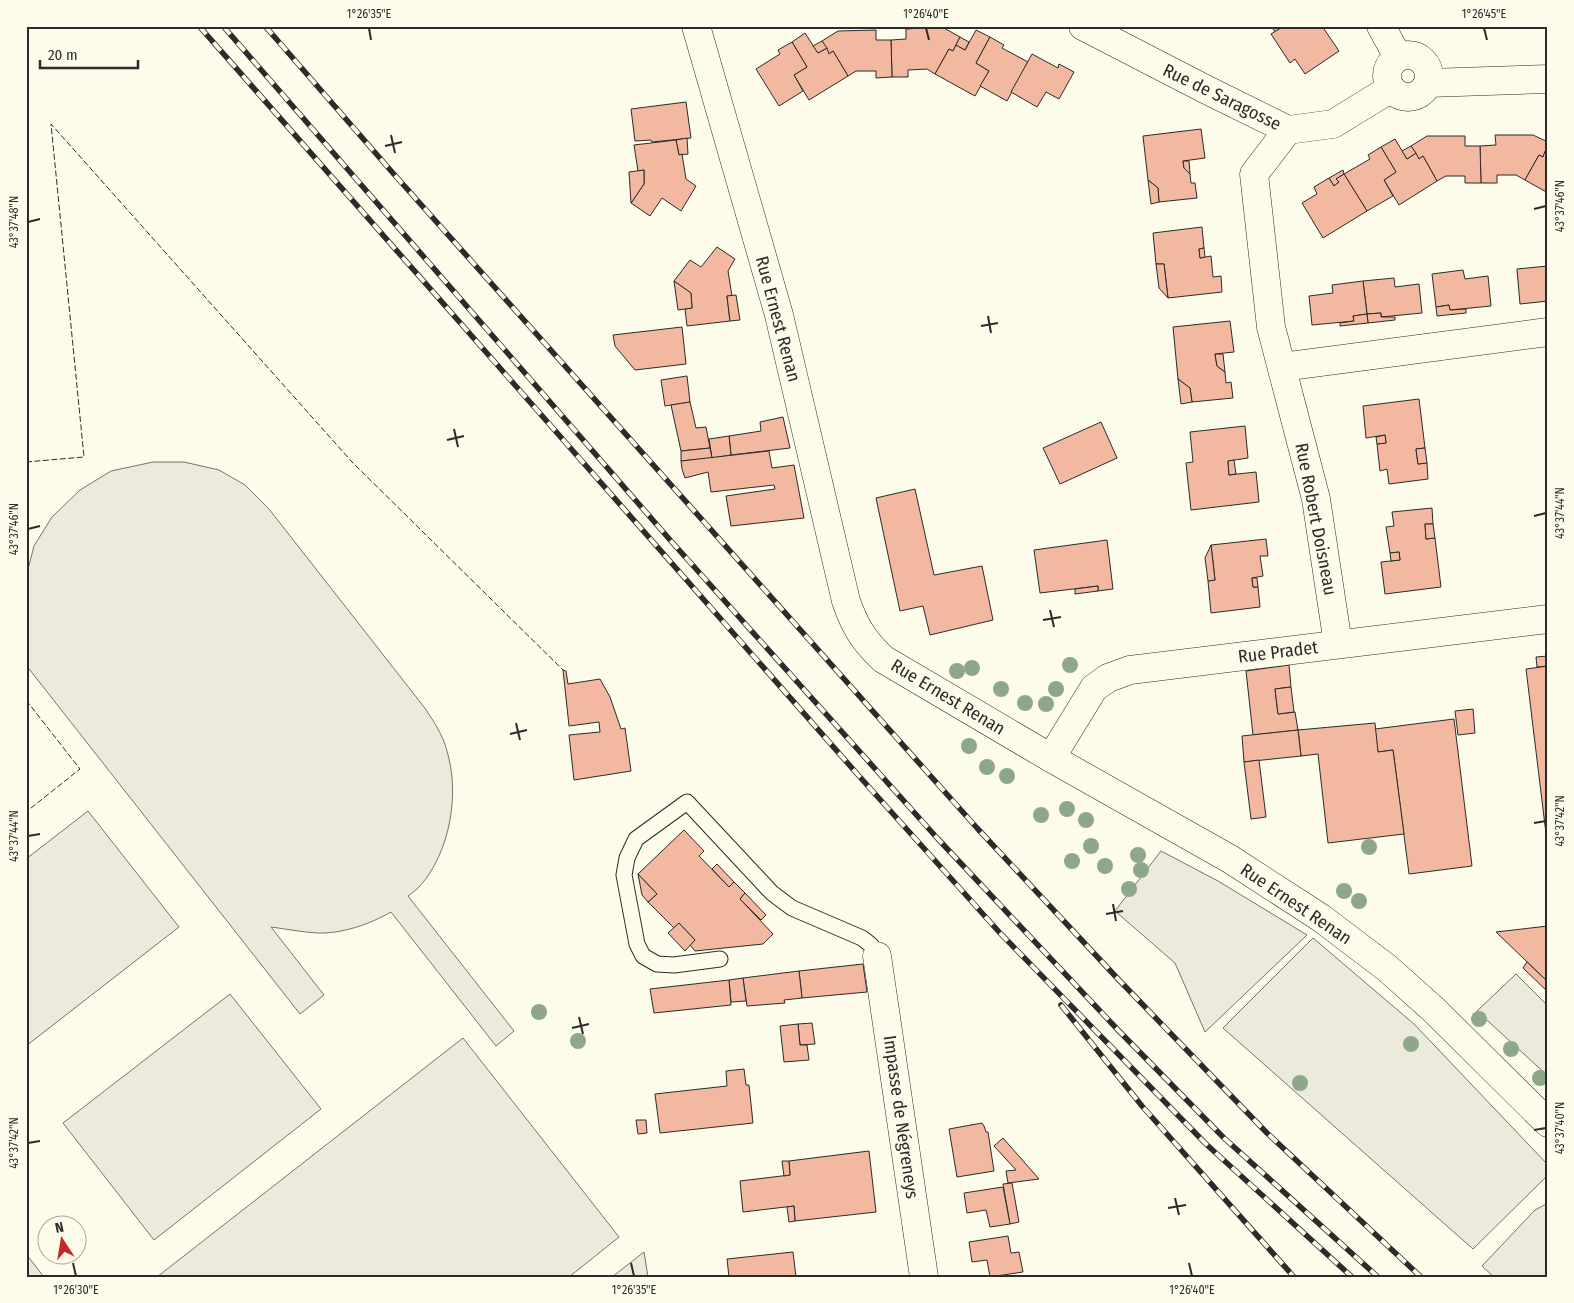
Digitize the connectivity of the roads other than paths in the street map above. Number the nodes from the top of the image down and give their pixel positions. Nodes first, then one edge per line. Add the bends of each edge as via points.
1 (1083, 26) edge
2 (1381, 26) edge
3 (698, 27) edge
4 (1398, 57) junction
5 (1548, 79) edge
6 (1428, 83) junction
7 (1390, 89) junction
8 (1288, 130) junction
9 (1548, 332) edge
10 (1282, 366) junction
11 (1548, 619) edge
12 (1338, 644) junction
13 (1051, 758) junction
14 (877, 956) joint
15 (720, 959) dead end
16 (1548, 1123) edge
17 (924, 1277) edge

1 - 8 street, Rue de Saragosse
2 - 4 street
3 - 13 street, Rue Ernest Renan via 779,315 852,618 870,647 883,659
4 - 6 street via 1413,56 1422,60 1428,68
4 - 7 street via 1387,71
5 - 6 street
6 - 7 street via 1423,92 1409,98
7 - 8 street, Rue de Saragosse via 1333,124
8 - 10 street, Rue Robert Doisneau via 1254,174 1271,327
9 - 10 street
10 - 12 street, Rue Robert Doisneau via 1316,499
11 - 12 street, Rue Pradet
12 - 13 street, Rue Pradet via 1130,670 1108,678 1094,688
13 - 16 street, Rue Ernest Renan via 1230,859 1321,918 1414,992
14 - 15 lane via 862,938 792,908 772,893 687,802 636,839 627,858 624,875 638,944 643,956 657,964
14 - 17 street, Impasse de Négreneys

